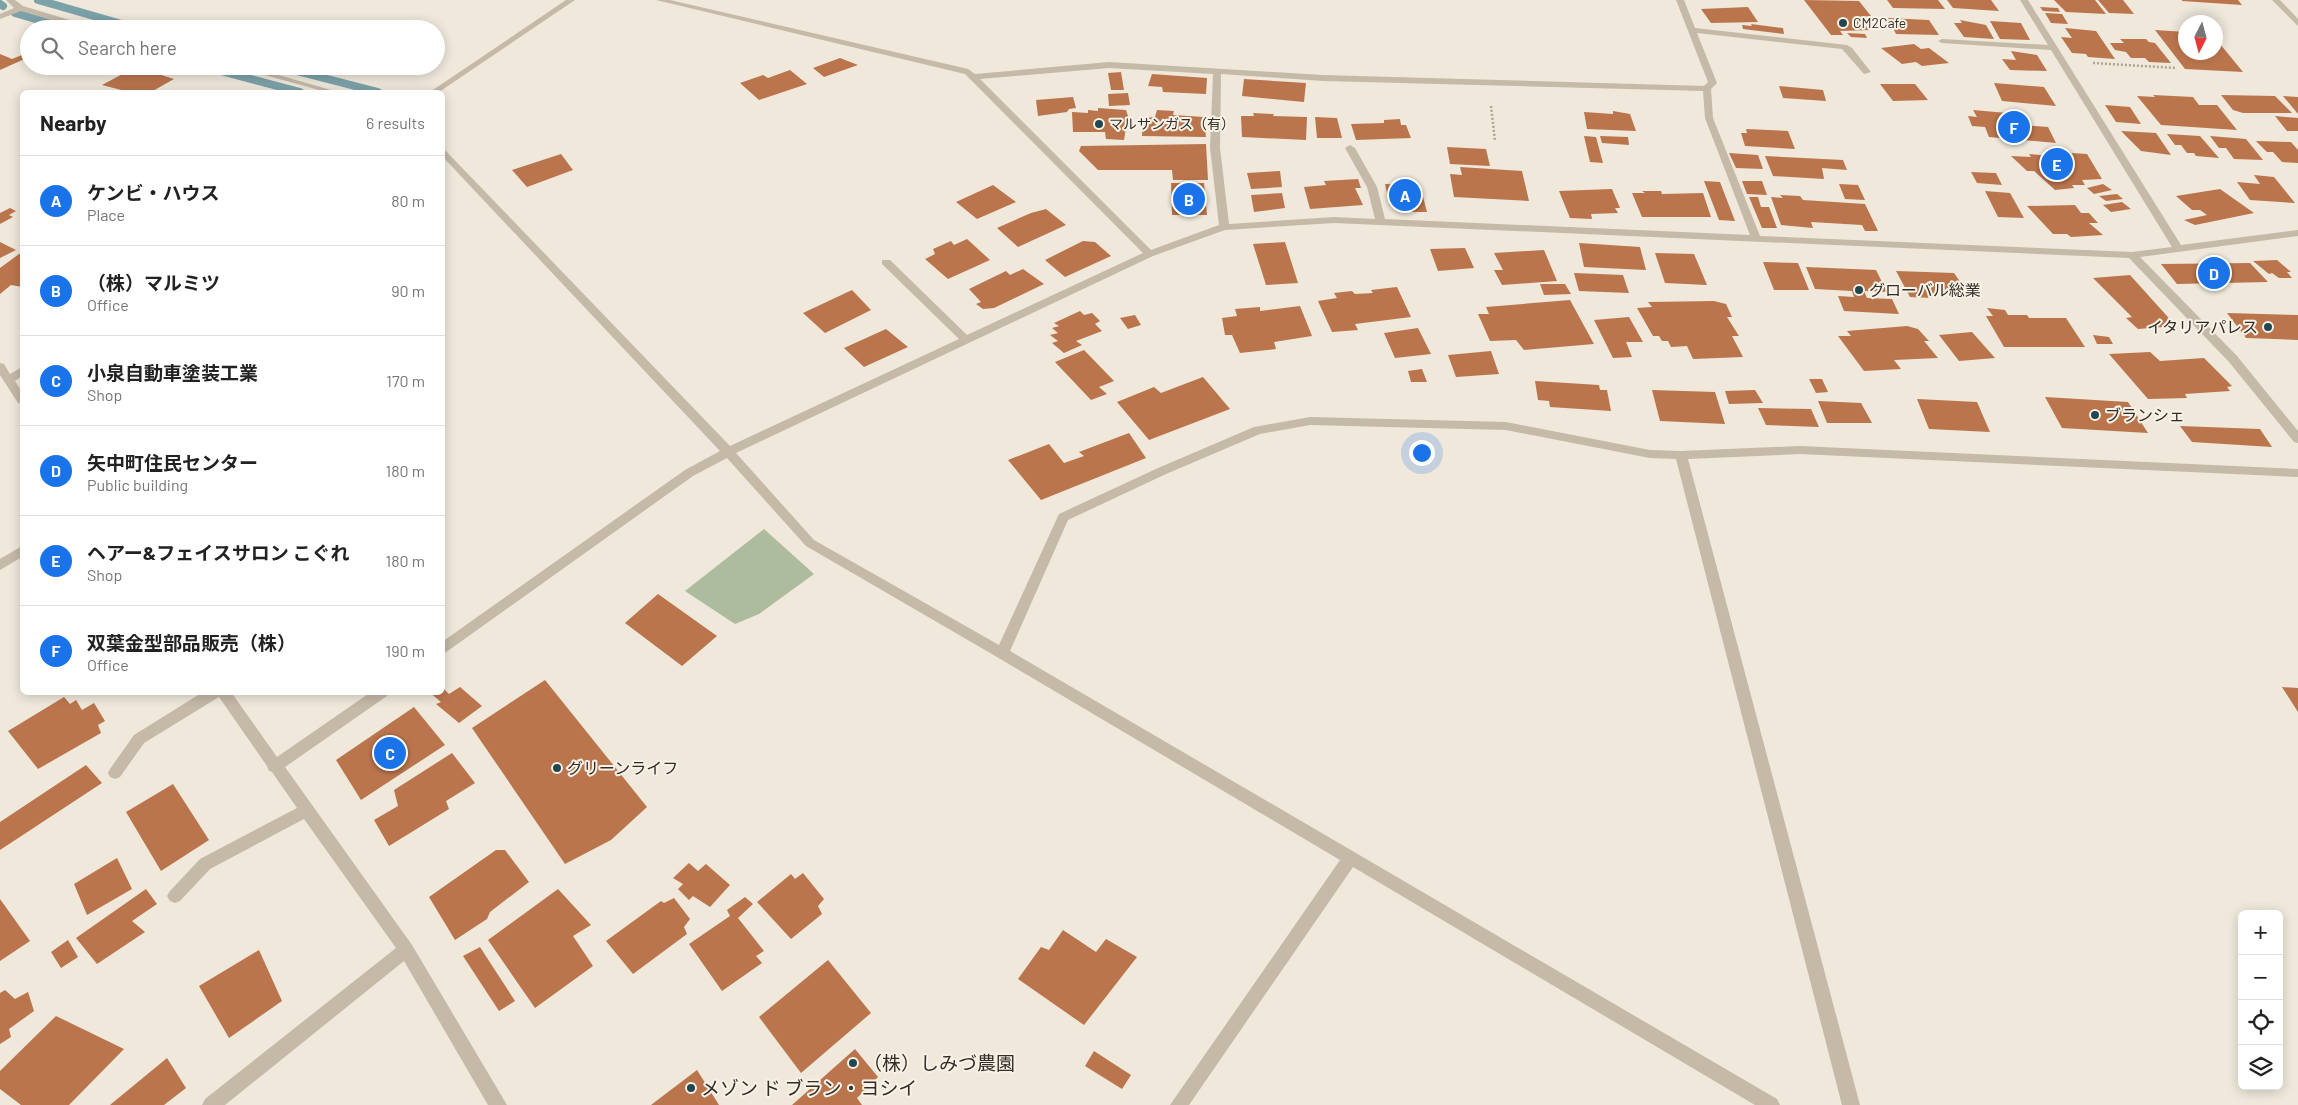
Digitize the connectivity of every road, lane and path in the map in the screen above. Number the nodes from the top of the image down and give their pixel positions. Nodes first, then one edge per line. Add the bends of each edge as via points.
1 (10, 0) edge
2 (571, 0) edge
3 (660, 0) edge
4 (1680, 0) edge
5 (2024, 0) edge
6 (2276, 0) edge
7 (20, 8) junction
8 (0, 17) edge
9 (63, 20) edge
10 (2298, 24) edge
11 (1692, 30) junction
12 (1942, 41) dead end
13 (2054, 48) junction
14 (2062, 61) junction
15 (2176, 68) dead end
16 (1217, 71) junction
17 (1867, 72) dead end
18 (270, 75) edge
19 (972, 77) junction
20 (1488, 83) junction
21 (1707, 88) junction
22 (326, 90) edge
23 (437, 90) edge
24 (1495, 141) dead end
25 (1350, 148) dead end
26 (445, 153) edge
27 (1381, 222) junction
28 (1224, 227) junction
29 (2298, 233) edge
30 (1756, 239) junction
31 (2178, 249) junction
32 (1149, 254) junction
33 (2132, 255) junction
34 (886, 262) dead end
35 (966, 340) junction
36 (0, 368) edge
37 (20, 372) edge
38 (9, 380) junction
39 (20, 397) edge
40 (2298, 439) edge
41 (728, 452) junction
42 (1680, 455) junction
43 (2298, 473) edge
44 (20, 552) edge
45 (0, 565) edge
46 (445, 648) edge
47 (1002, 653) junction
48 (210, 695) edge
49 (225, 695) edge
50 (378, 695) edge
51 (274, 767) junction
52 (115, 773) dead end
53 (305, 811) junction
54 (1351, 857) junction
55 (175, 896) dead end
56 (406, 950) junction
57 (211, 1105) edge
58 (498, 1105) edge
59 (1179, 1105) edge
60 (1771, 1105) edge
61 (1851, 1105) edge

1 - 7 street
2 - 23 street
3 - 19 street via 968,72
4 - 11 street
5 - 13 street
6 - 10 street
7 - 8 street
7 - 9 street
11 - 17 street via 1844,47
11 - 21 street via 1713,83
12 - 13 street
13 - 14 street
14 - 15 path
14 - 31 street
16 - 19 street via 1110,64
16 - 20 street
16 - 28 street via 1215,148
18 - 22 street
19 - 32 street
20 - 21 street
20 - 24 path
21 - 30 street via 1709,118
25 - 27 street via 1372,186
26 - 41 street
27 - 28 street via 1334,220
27 - 30 street
28 - 32 street
29 - 31 street
30 - 33 street
31 - 33 street
32 - 35 street
33 - 40 street via 2233,359
34 - 35 street
35 - 41 street
36 - 38 street
37 - 38 street
38 - 39 street
41 - 46 street via 689,472
41 - 47 street via 810,543
42 - 43 street via 1800,450
42 - 47 street via 1650,454 1506,426 1310,420 1258,430 1162,470 1063,517
42 - 61 street
44 - 45 street
47 - 54 street
48 - 52 street via 138,739
49 - 51 street
50 - 51 street
51 - 53 street
53 - 55 street via 204,864
53 - 56 street
54 - 59 street
54 - 60 street
56 - 57 street
56 - 58 street

